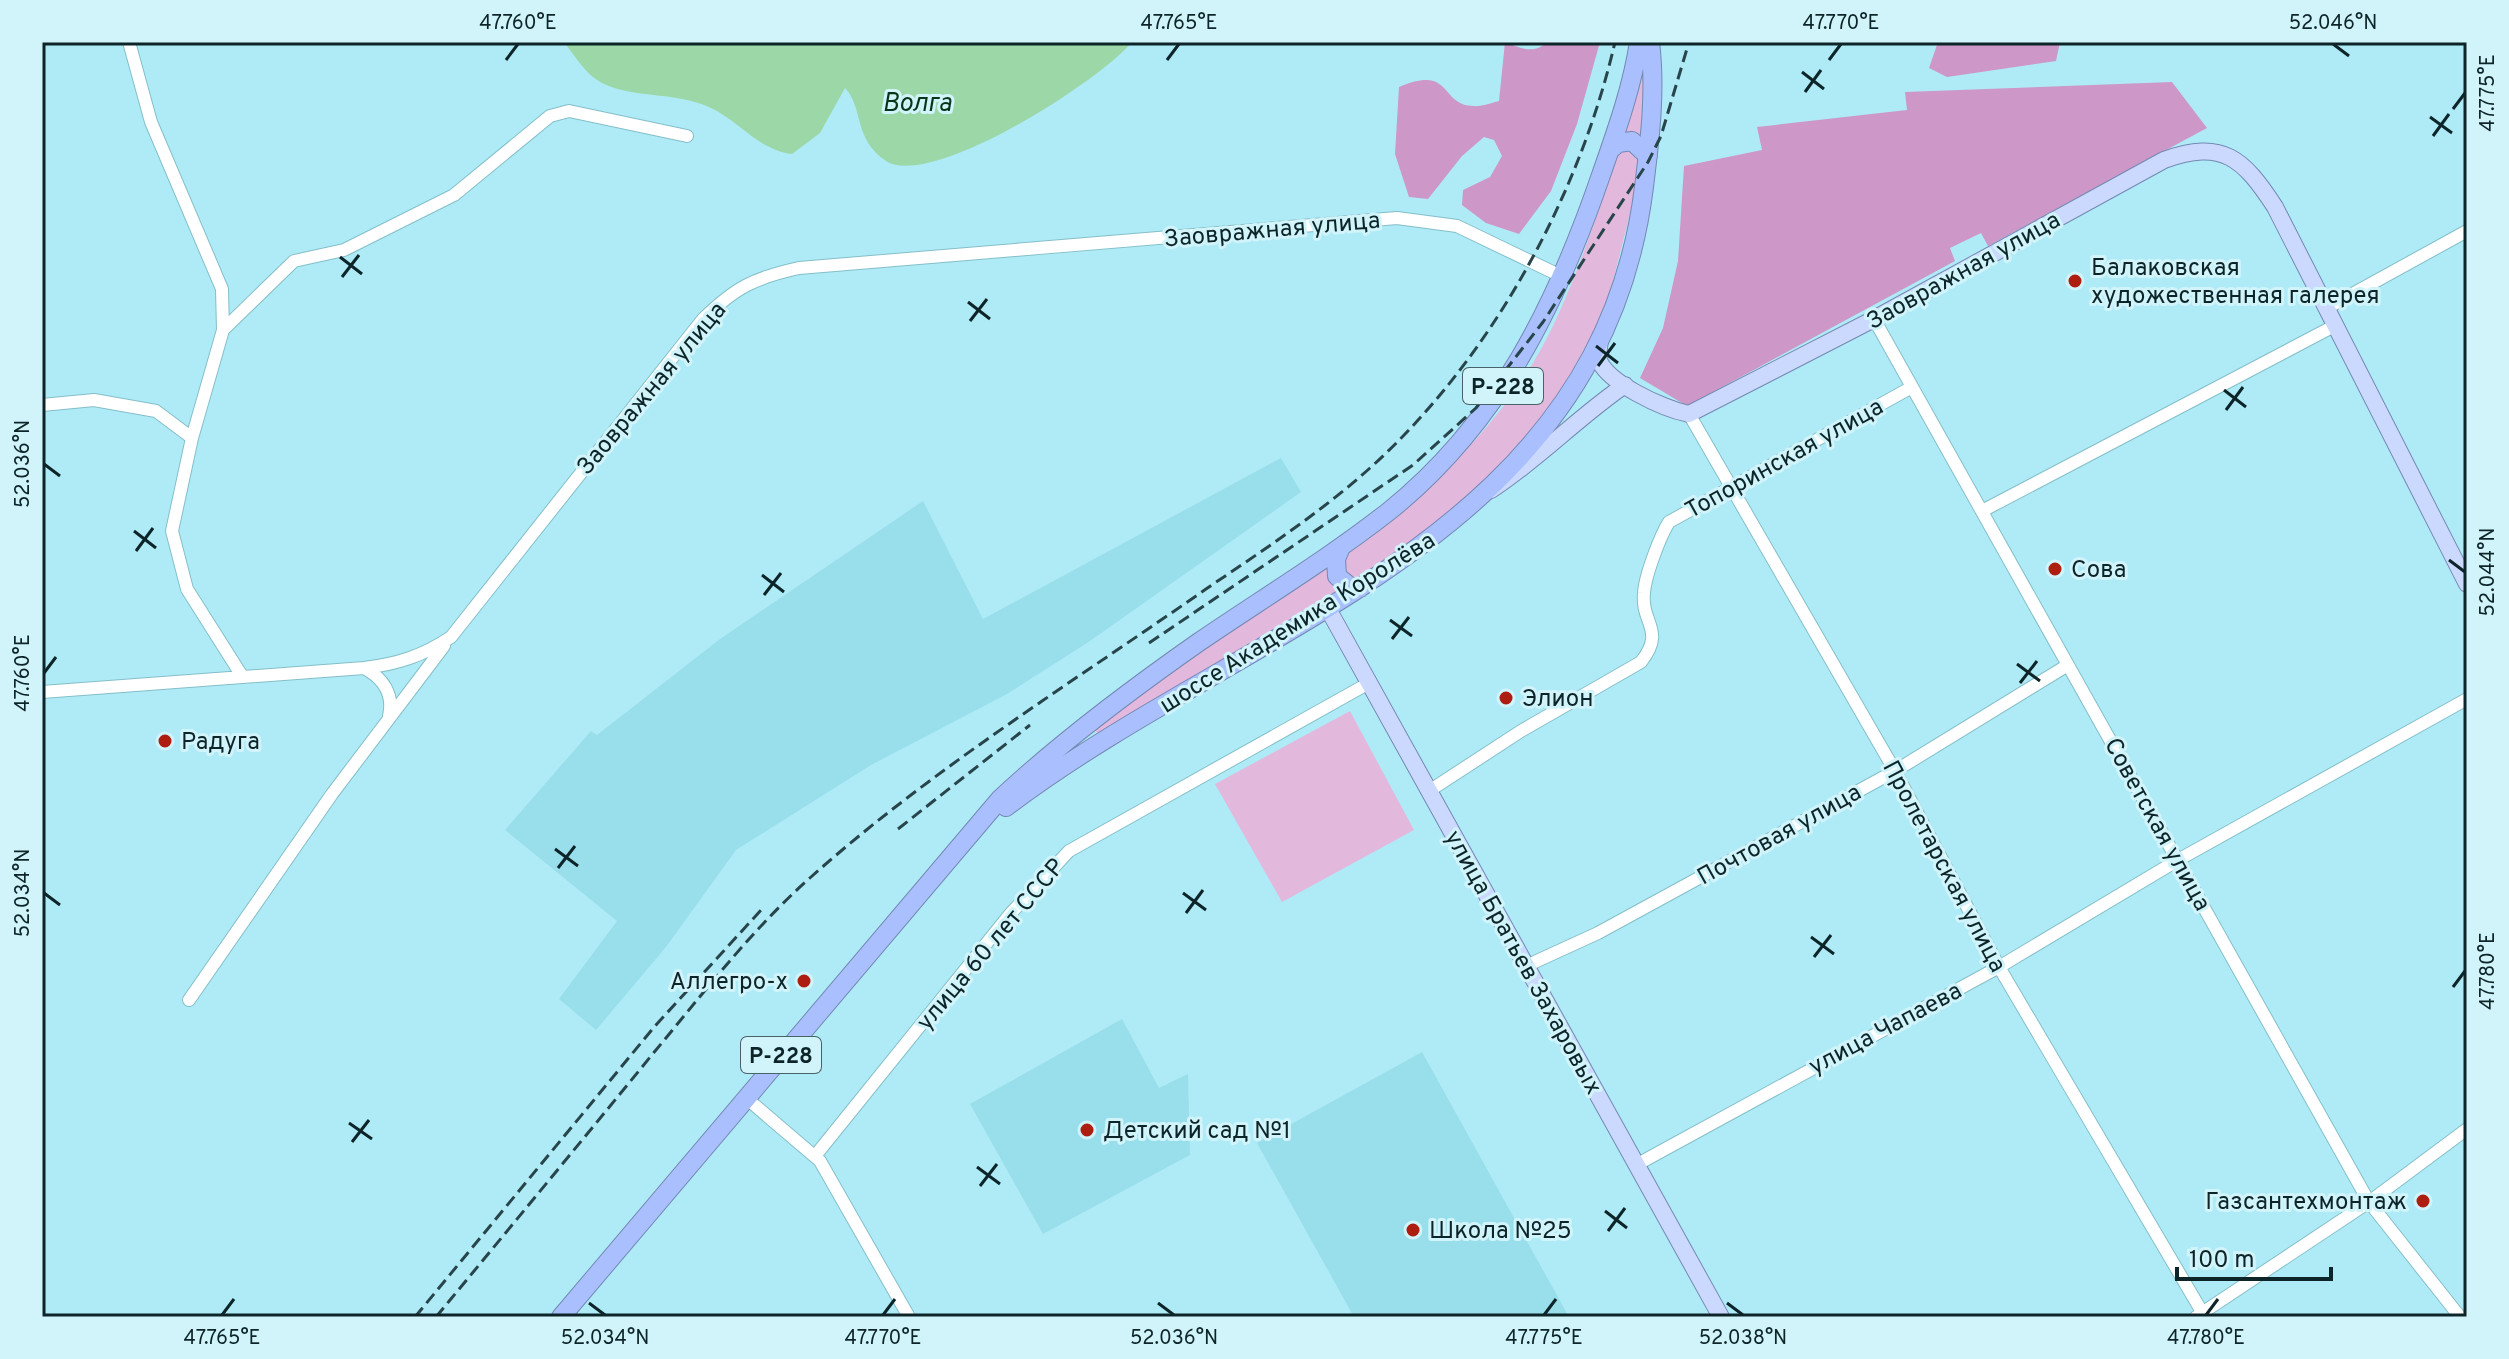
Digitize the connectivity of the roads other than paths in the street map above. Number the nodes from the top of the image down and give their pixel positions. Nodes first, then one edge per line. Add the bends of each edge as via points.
1 (129, 42) edge
2 (1639, 42) edge
3 (1650, 42) edge
4 (687, 136) dead end
5 (1610, 150) junction
6 (1648, 156) junction
7 (2467, 231) edge
8 (1563, 277) junction
9 (2327, 308) junction
10 (1874, 319) junction
11 (2336, 325) junction
12 (223, 330) junction
13 (1600, 339) junction
14 (1625, 385) junction
15 (1912, 387) junction
16 (42, 405) edge
17 (1689, 414) junction
18 (192, 438) junction
19 (1729, 487) junction
20 (1488, 492) junction
21 (1982, 511) junction
22 (1341, 547) junction
23 (2467, 584) edge
24 (1360, 588) junction
25 (1327, 607) junction
26 (451, 637) junction
27 (2068, 665) junction
28 (364, 668) junction
29 (242, 676) junction
30 (1369, 683) junction
31 (42, 692) edge
32 (2467, 699) edge
33 (388, 719) junction
34 (1895, 771) junction
35 (1429, 791) junction
36 (969, 836) junction
37 (2178, 860) junction
38 (1526, 966) junction
39 (1999, 967) junction
40 (189, 1000) dead end
41 (745, 1097) junction
42 (2467, 1129) edge
43 (815, 1156) junction
44 (1636, 1165) junction
45 (2369, 1202) junction
46 (597, 1277) junction
47 (2201, 1316) edge
48 (561, 1317) edge
49 (573, 1317) edge
50 (909, 1317) edge
51 (1721, 1317) edge
52 (2460, 1317) edge

1 - 12 street via 151,122 222,289
2 - 5 highway, шоссе Академика Королёва / Р-228
3 - 6 highway, шоссе Академика Королёва / Р-228 via 1653,103
4 - 12 street via 569,111 550,116 454,195 344,250 294,261
5 - 6 highway via 1632,141
5 - 8 highway, шоссе Академика Королёва / Р-228
6 - 13 highway, шоссе Академика Королёва / Р-228 via 1632,262
7 - 9 street
8 - 22 highway, шоссе Академика Королёва / Р-228 via 1522,358 1457,445 1390,510
8 - 26 street, Заовражная улица via 1457,226 1397,218 764,275 730,294 703,319
9 - 10 main road, Заовражная улица via 2275,207 2240,162 2204,150 2164,160
9 - 11 main road
10 - 15 street, Советская улица
10 - 17 main road, Заовражная улица
11 - 21 street
11 - 23 main road
12 - 18 street
13 - 14 main road via 1599,363
13 - 20 highway, шоссе Академика Королёва / Р-228 via 1546,428
14 - 17 main road
14 - 20 main road via 1535,461
15 - 19 street, Топоринская улица
15 - 21 street, Советская улица
16 - 18 street via 94,400 156,411
17 - 19 street, Пролетарская улица
18 - 29 street via 172,531 187,589
19 - 34 street, Пролетарская улица
19 - 35 street, Топоринская улица via 1666,526 1643,594 1654,636 1641,662
20 - 24 highway, шоссе Академика Королёва / Р-228 via 1441,533
21 - 27 street, Советская улица
22 - 24 highway via 1337,576
22 - 36 highway, шоссе Академика Королёва / Р-228 via 1079,729 1000,799
24 - 25 highway, шоссе Академика Королёва / Р-228
25 - 30 main road, улица Братьев Захаровых
25 - 36 highway, шоссе Академика Королёва / Р-228 via 1092,747
26 - 28 street, Заовражная улица via 414,658
26 - 33 street
27 - 34 street, Почтовая улица
27 - 37 street, Советская улица
28 - 29 street, Заовражная улица
28 - 33 street via 390,696
29 - 31 street, Заовражная улица
30 - 35 main road, улица Братьев Захаровых
30 - 43 street, улица 60 лет СССР via 1069,851 1011,913
32 - 37 street, улица Чапаева
33 - 40 street
34 - 38 street, Почтовая улица via 1598,933
34 - 39 street, Пролетарская улица
35 - 38 main road, улица Братьев Захаровых
36 - 41 highway, шоссе Академика Королёва / Р-228
37 - 39 street, улица Чапаева
37 - 45 street, Советская улица
38 - 44 main road, улица Братьев Захаровых
39 - 44 street, улица Чапаева
39 - 47 street, Пролетарская улица
41 - 43 street
41 - 46 highway, шоссе Академика Королёва / Р-228
42 - 45 street
43 - 50 street
44 - 51 main road, улица Братьев Захаровых
45 - 47 street
45 - 52 street, Советская улица
46 - 48 highway, шоссе Академика Королёва / Р-228
46 - 49 highway, шоссе Академика Королёва / Р-228

